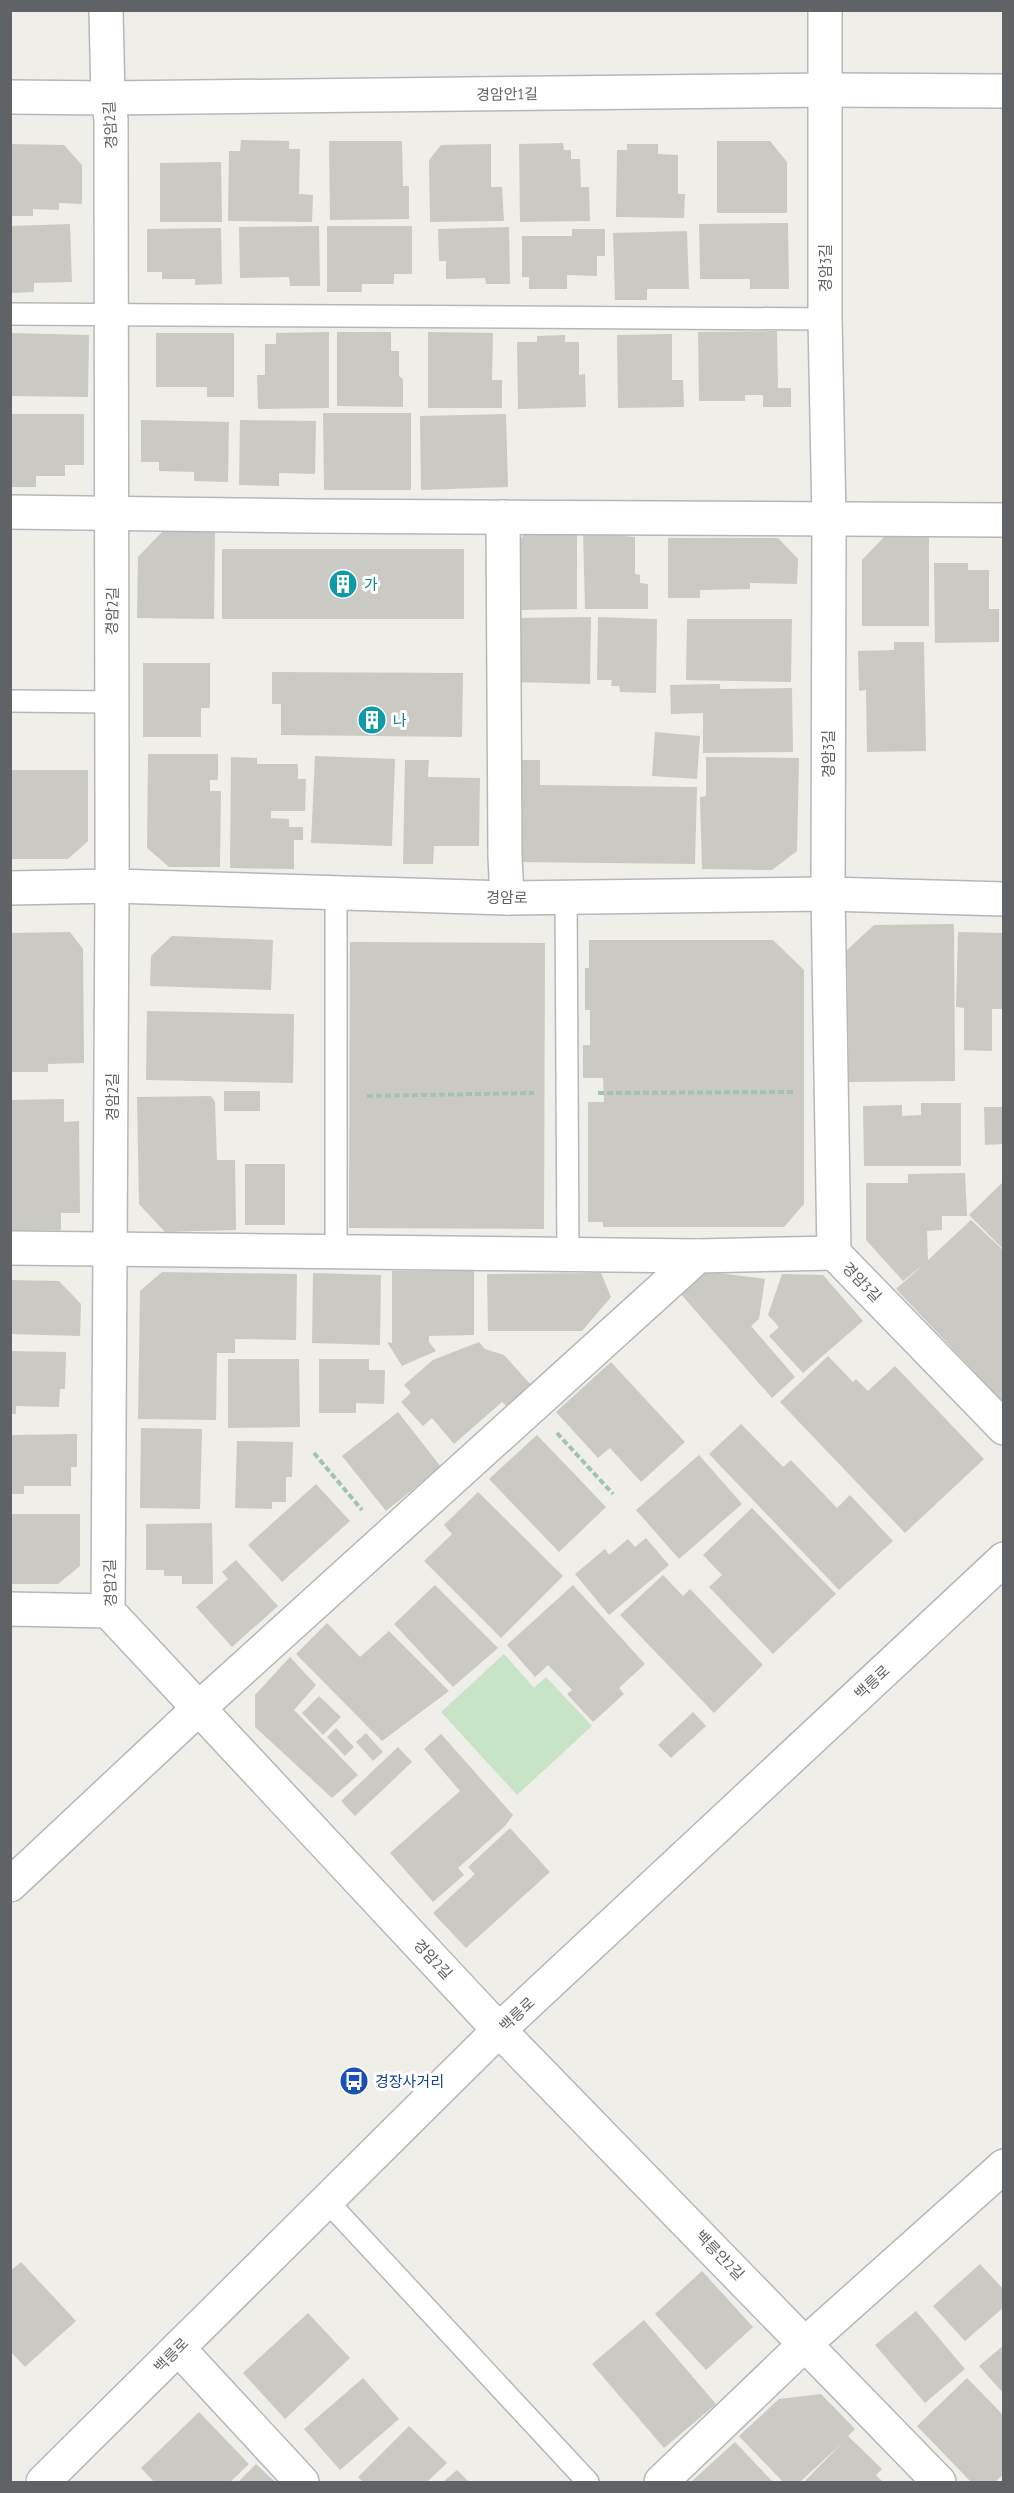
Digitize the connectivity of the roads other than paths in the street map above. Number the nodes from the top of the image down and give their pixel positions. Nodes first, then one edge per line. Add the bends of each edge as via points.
1 (106, 10) edge
2 (825, 10) edge
3 (826, 90) junction
4 (1004, 92) edge
5 (10, 97) edge
6 (108, 98) junction
7 (10, 314) edge
8 (112, 314) junction
9 (825, 319) junction
10 (10, 512) edge
11 (113, 513) junction
12 (503, 518) junction
13 (829, 519) junction
14 (1004, 520) edge
15 (10, 701) edge
16 (112, 702) junction
17 (113, 886) junction
18 (10, 888) edge
19 (336, 893) junction
20 (828, 894) junction
21 (566, 897) junction
22 (507, 898) junction
23 (1004, 899) edge
24 (10, 1248) edge
25 (111, 1250) junction
26 (336, 1252) junction
27 (834, 1253) junction
28 (568, 1255) junction
29 (698, 1256) junction
30 (1004, 1428) edge
31 (1004, 1559) edge
32 (10, 1609) edge
33 (108, 1611) junction
34 (198, 1709) junction
35 (10, 1884) edge
36 (499, 2030) junction
37 (1004, 2166) edge
38 (327, 2201) junction
39 (806, 2343) junction
40 (178, 2348) junction
41 (43, 2482) edge
42 (302, 2482) edge
43 (588, 2482) edge
44 (661, 2482) edge
45 (939, 2482) edge

1 - 6 street, 경암2길
2 - 3 street, 경암3길
3 - 4 street, 경암안1길
3 - 6 street, 경암안1길
3 - 9 street, 경암3길
5 - 6 street, 경암안1길
6 - 8 street, 경암2길
7 - 8 lane
8 - 9 lane
8 - 11 street, 경암2길
9 - 13 street, 경암3길
10 - 11 street
11 - 12 street
11 - 16 street, 경암2길
12 - 13 street
12 - 22 street
13 - 14 street
13 - 20 street, 경암3길
15 - 16 lane
16 - 17 street, 경암2길
17 - 18 street, 경암로
17 - 19 street, 경암로
17 - 25 street, 경암2길
19 - 22 street, 경암로
19 - 26 lane
20 - 21 street, 경암로
20 - 23 street, 경암로
20 - 27 street, 경암3길
21 - 22 street, 경암로
21 - 28 lane
24 - 25 street
25 - 26 street
25 - 33 street, 경암2길
26 - 28 street
27 - 29 street
27 - 30 street, 경암3길
28 - 29 street
29 - 34 street
31 - 36 street, 백릉로
32 - 33 street
33 - 34 street, 경암2길
34 - 35 street
34 - 36 street, 경암2길
36 - 38 street, 백릉로
36 - 39 street, 백릉안2길
37 - 39 street
38 - 40 street, 백릉로
38 - 43 lane
39 - 44 street
39 - 45 street, 백릉안2길
40 - 41 street, 백릉로
40 - 42 street

